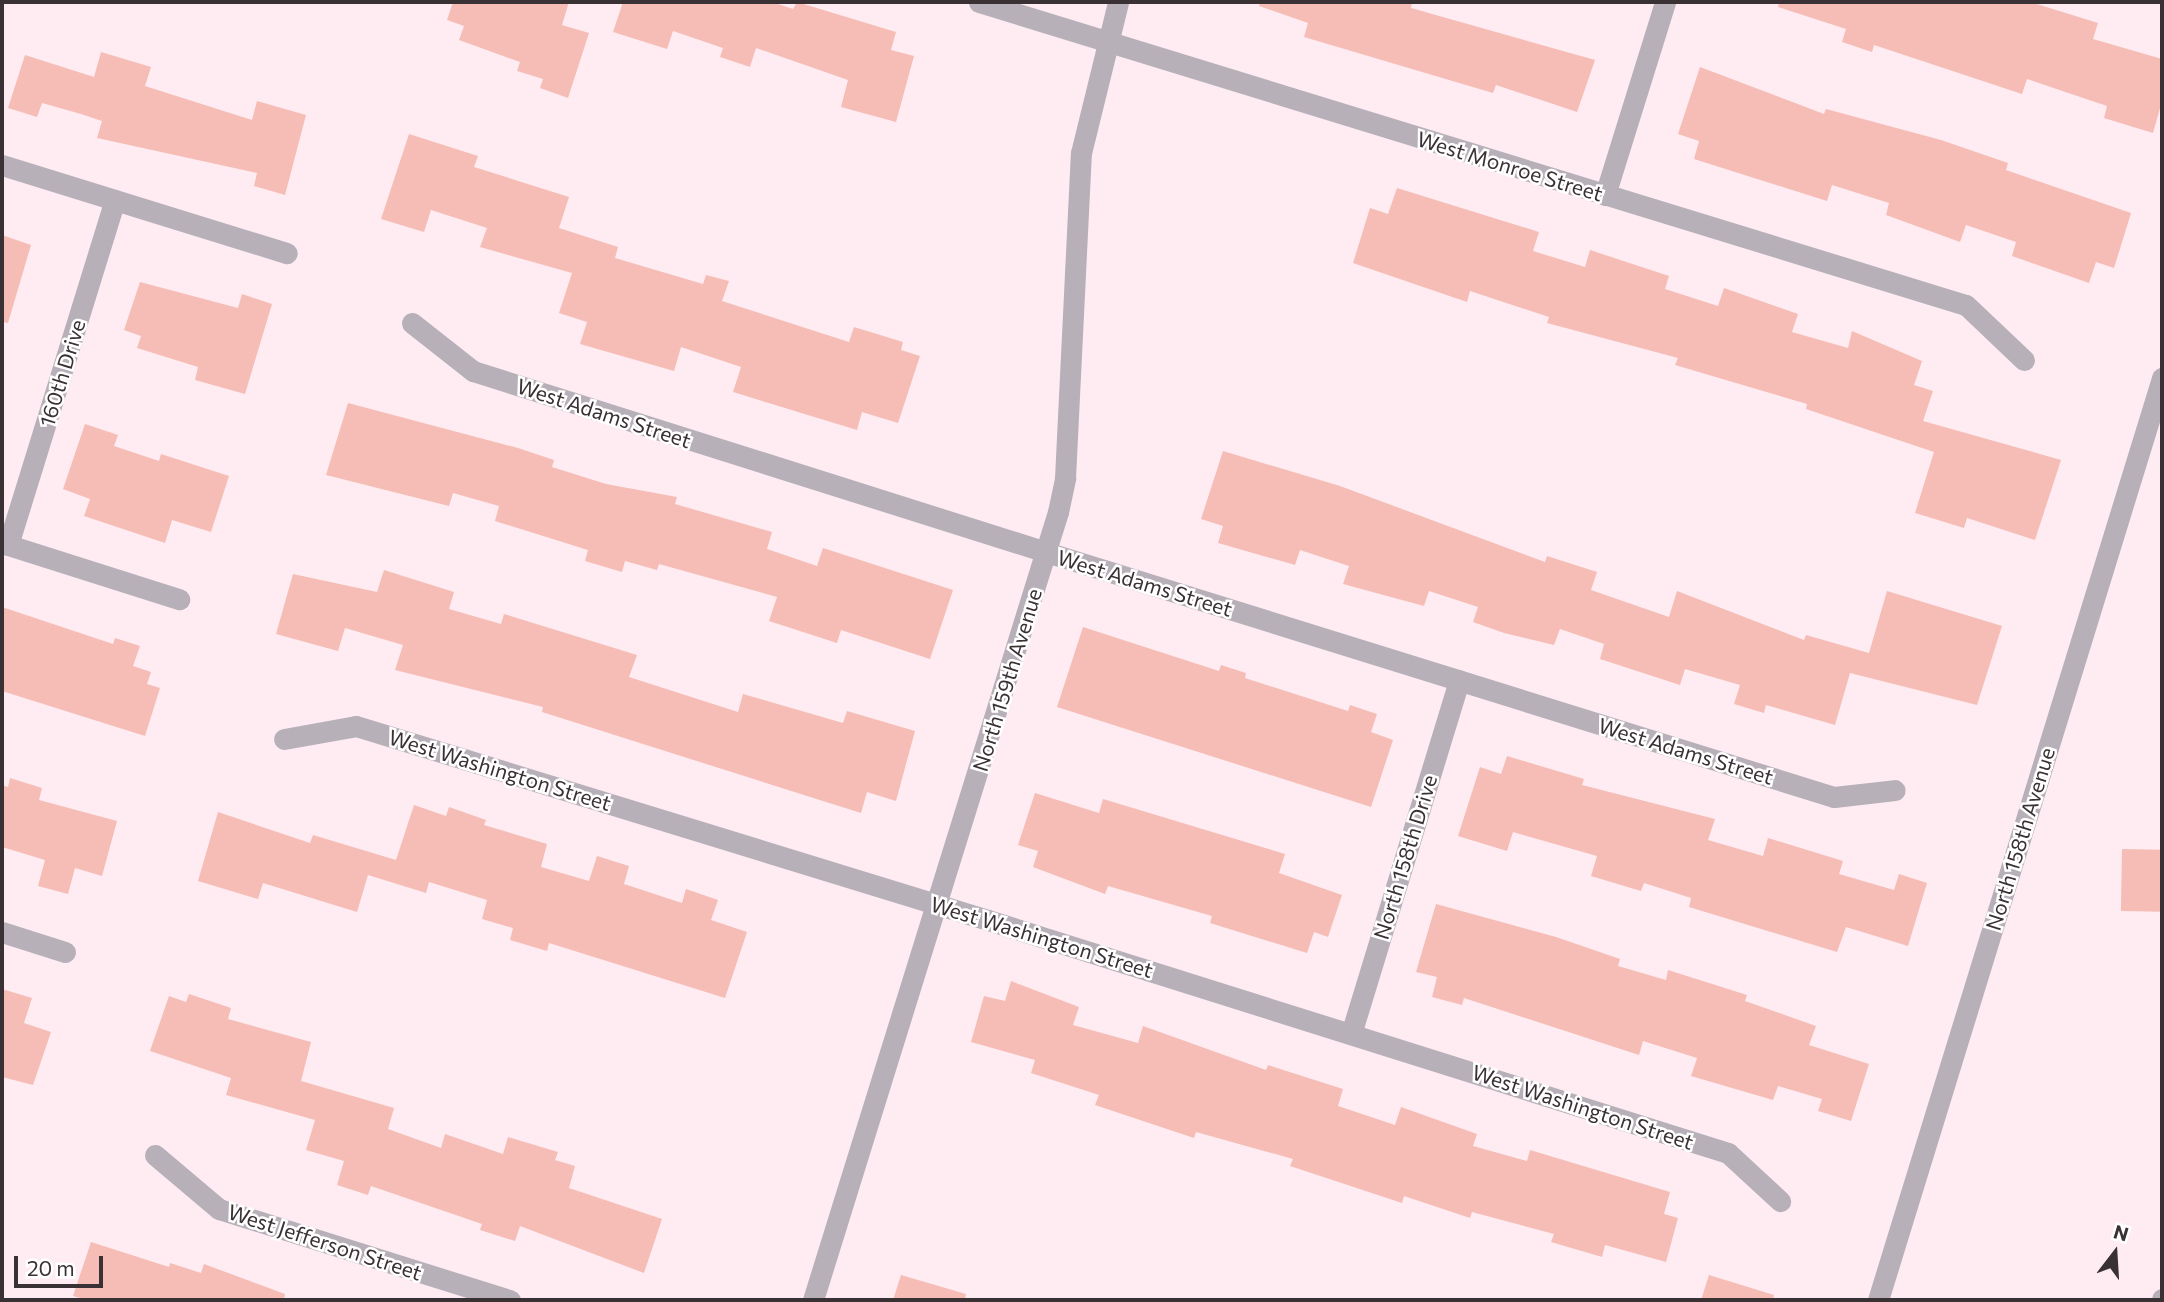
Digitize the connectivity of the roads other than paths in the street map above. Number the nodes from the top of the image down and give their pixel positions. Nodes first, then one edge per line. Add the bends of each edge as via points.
1 (978, 2) edge
2 (1118, 2) edge
3 (1665, 2) edge
4 (1106, 42) junction
5 (2, 165) edge
6 (1605, 194) junction
7 (116, 201) junction
8 (287, 253) dead end
9 (412, 323) dead end
10 (2024, 360) dead end
11 (2162, 378) edge
12 (5, 544) edge
13 (1046, 552) junction
14 (179, 599) dead end
15 (1459, 680) junction
16 (284, 739) dead end
17 (1895, 790) dead end
18 (938, 904) junction
19 (2, 932) edge
20 (65, 952) dead end
21 (1351, 1034) junction
22 (155, 1155) dead end
23 (1780, 1201) dead end
24 (510, 1300) edge
25 (813, 1300) edge
26 (1878, 1300) edge

1 - 4 street, West Monroe Street
2 - 4 street, North 159th Avenue
3 - 6 street
4 - 6 street, West Monroe Street
4 - 13 street, North 159th Avenue via 1081,153 1065,478
5 - 7 street
6 - 10 street, West Monroe Street via 1966,305
7 - 8 street
7 - 12 street, 160th Drive
9 - 13 street, West Adams Street via 473,371
11 - 26 street, North 158th Avenue
12 - 14 street
13 - 15 street, West Adams Street
13 - 18 street, North 159th Avenue
15 - 17 street, West Adams Street via 1834,797
15 - 21 street, North 158th Drive
16 - 18 street, West Washington Street via 356,726
18 - 21 street, West Washington Street
18 - 25 street, North 159th Avenue
19 - 20 street
21 - 23 street, West Washington Street via 1728,1153
22 - 24 street, West Jefferson Street via 219,1209

